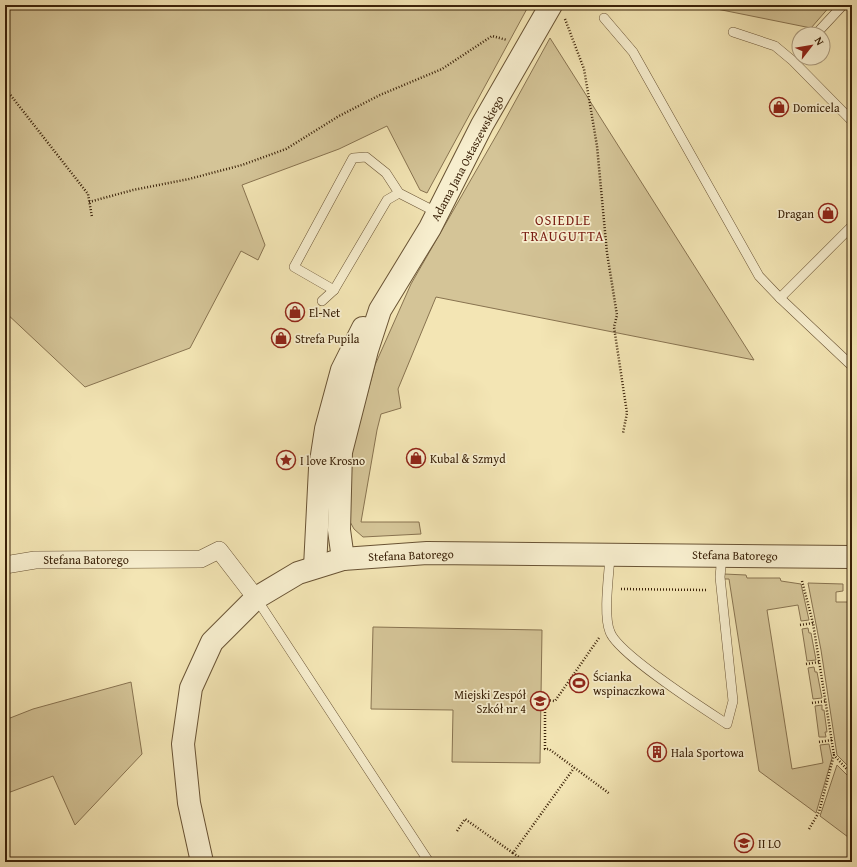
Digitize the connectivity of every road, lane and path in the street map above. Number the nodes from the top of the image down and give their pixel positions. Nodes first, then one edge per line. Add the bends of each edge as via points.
1 (843, 5) edge
2 (557, 8) edge
3 (604, 18) dead end
4 (823, 26) edge
5 (733, 32) dead end
6 (511, 41) dead end
7 (791, 54) edge
8 (804, 66) edge
9 (5, 88) edge
10 (852, 121) edge
11 (399, 193) junction
12 (89, 202) junction
13 (438, 213) junction
14 (92, 217) dead end
15 (852, 226) edge
16 (334, 290) junction
17 (780, 298) junction
18 (322, 301) dead end
19 (380, 310) junction
20 (852, 366) edge
21 (623, 433) dead end
22 (722, 555) junction
23 (610, 556) junction
24 (852, 557) edge
25 (343, 558) junction
26 (5, 565) edge
27 (315, 567) junction
28 (802, 581) dead end
29 (848, 583) dead end
30 (707, 586) dead end
31 (852, 587) edge
32 (608, 589) junction
33 (256, 598) junction
34 (813, 623) junction
35 (800, 625) dead end
36 (599, 631) dead end
37 (819, 662) junction
38 (806, 664) dead end
39 (826, 702) junction
40 (812, 703) dead end
41 (832, 740) junction
42 (819, 742) dead end
43 (834, 756) junction
44 (574, 768) junction
45 (852, 775) edge
46 (610, 794) dead end
47 (809, 829) dead end
48 (456, 830) dead end
49 (513, 853) junction
50 (202, 862) edge
51 (429, 862) edge
52 (526, 862) edge

1 - 4 lane
2 - 13 street, Adama Jana Ostaszewskiego via 482,125
2 - 21 path via 584,69 598,146 607,253 617,316 614,327 627,413
3 - 17 lane via 633,52 759,276
5 - 7 lane via 775,46
6 - 12 path via 492,36 442,70 374,98 286,149 242,165
8 - 10 lane
9 - 12 path via 88,194
11 - 13 lane
11 - 16 lane via 387,200
11 - 16 lane via 386,173 366,157 353,158 294,267
12 - 14 path
13 - 19 street, Adama Jana Ostaszewskiego
15 - 17 lane
16 - 18 lane
17 - 20 lane
19 - 25 street, Adama Jana Ostaszewskiego via 341,452 339,530
19 - 27 street, Adama Jana Ostaszewskiego via 366,323 342,370 326,429 319,482
22 - 23 street, Stefana Batorego
22 - 24 street, Stefana Batorego
22 - 32 lane via 720,577 733,701 727,724 616,643 610,632 607,613
23 - 25 street, Stefana Batorego via 462,553
23 - 32 lane
25 - 27 street, Stefana Batorego
26 - 33 street, Stefana Batorego via 35,560 201,559 219,550
27 - 33 street, Stefana Batorego via 298,573
28 - 34 path
29 - 31 path
30 - 32 path via 707,591
33 - 50 street via 212,642 191,688 183,744 188,803
33 - 51 lane
34 - 35 path
34 - 37 path
36 - 44 path via 599,638 555,701 545,700 545,749 549,749
37 - 38 path
37 - 39 path
39 - 40 path
39 - 41 path
41 - 42 path
41 - 43 path
43 - 45 path
43 - 47 path via 819,812
44 - 46 path
44 - 49 path
48 - 49 path via 465,819
49 - 52 path

